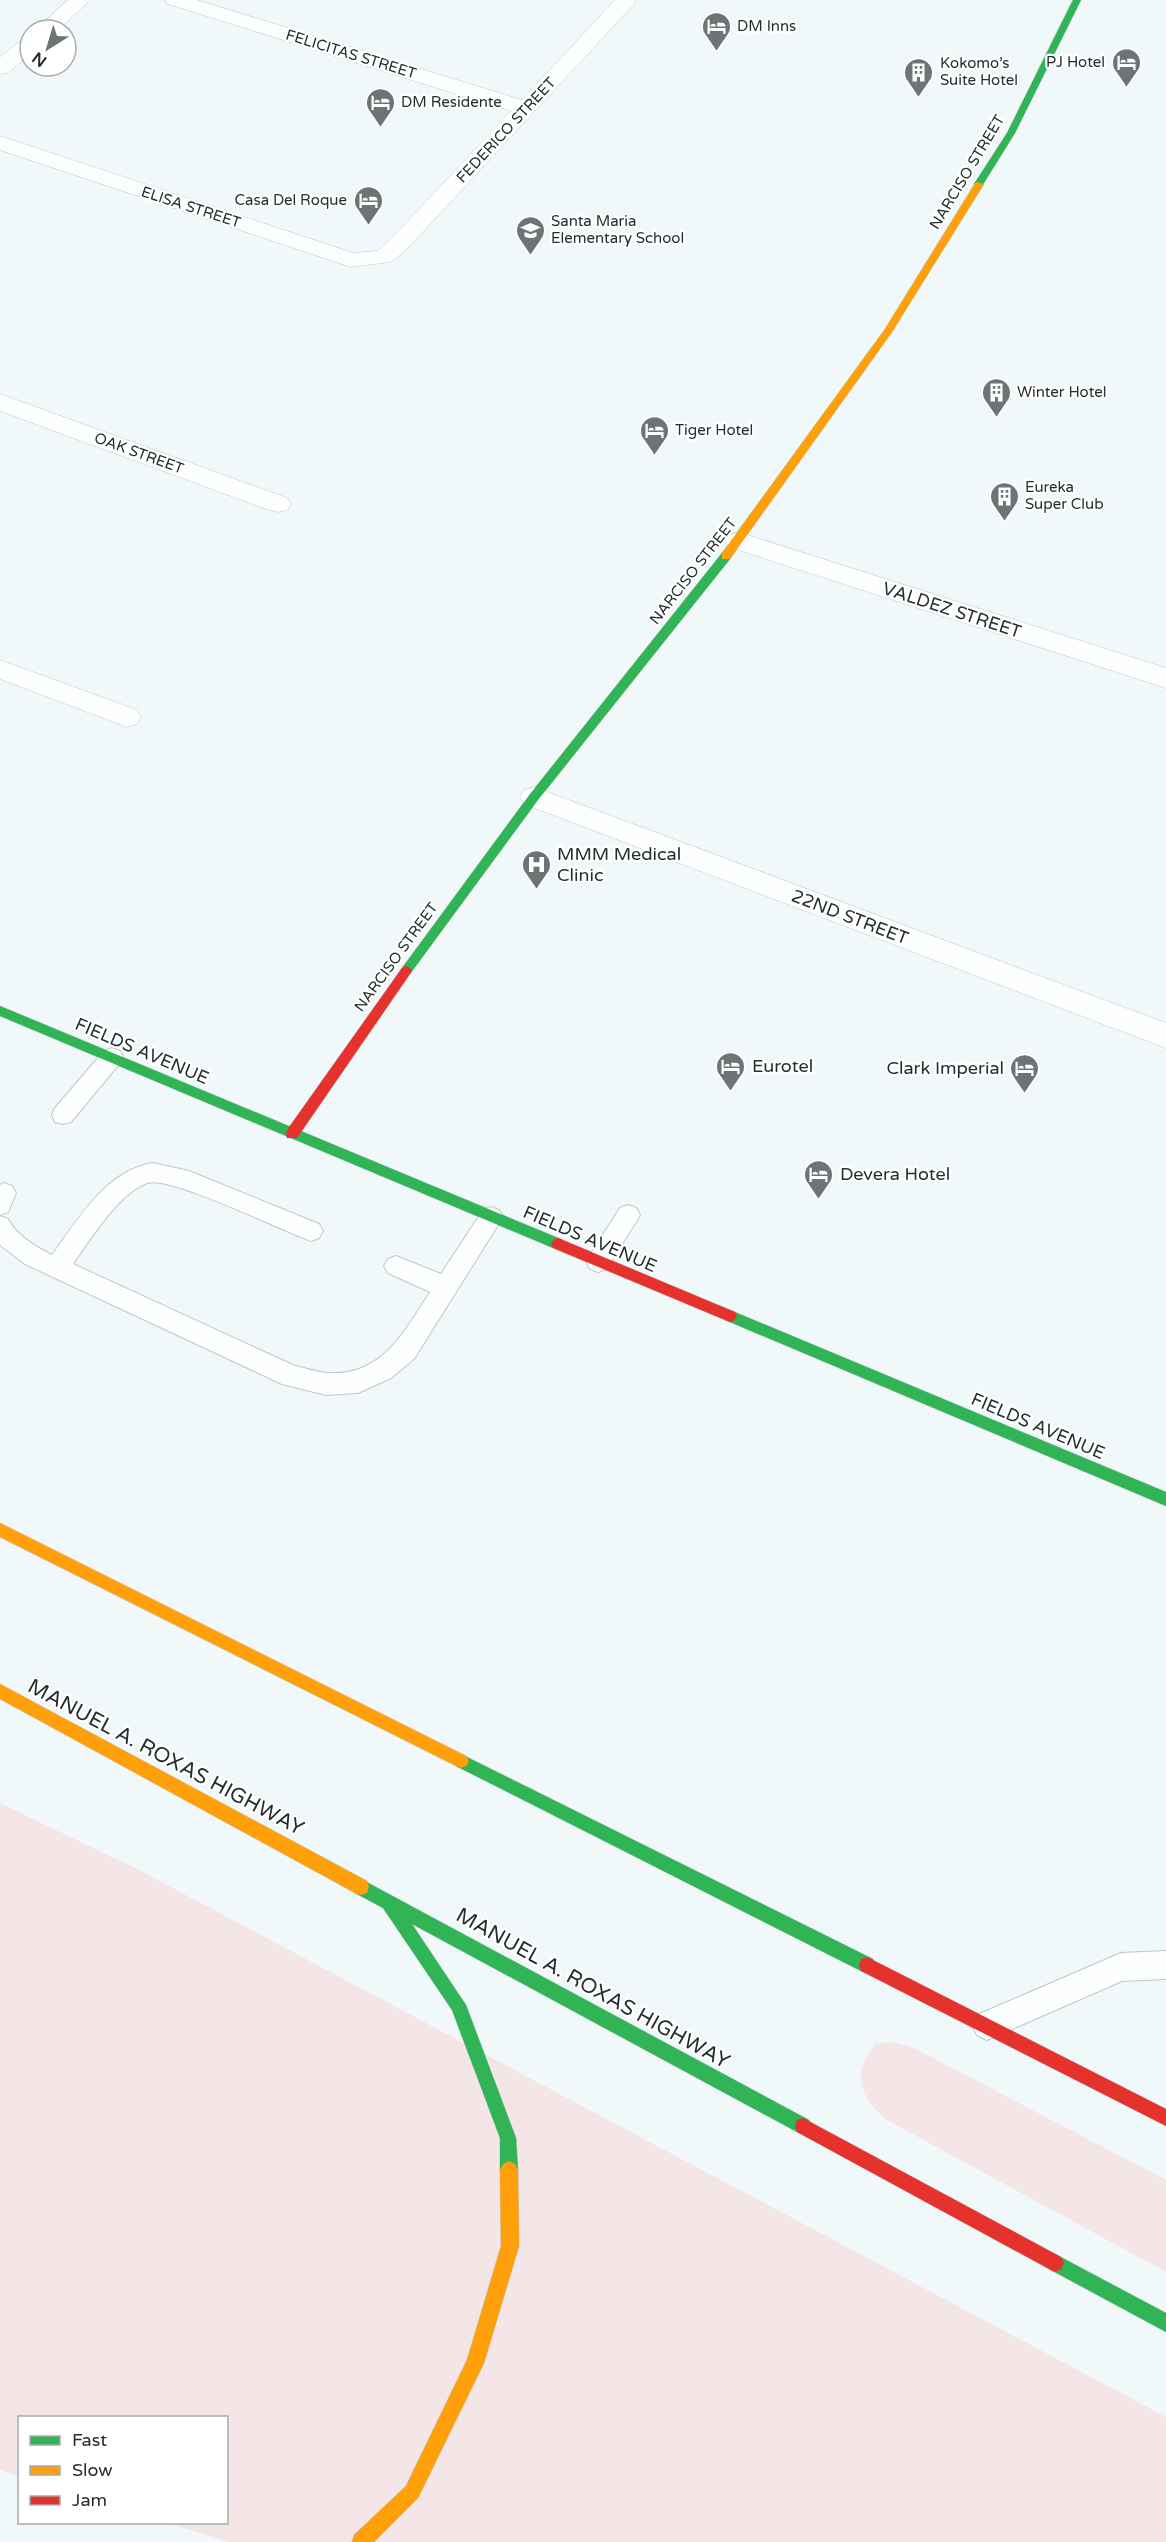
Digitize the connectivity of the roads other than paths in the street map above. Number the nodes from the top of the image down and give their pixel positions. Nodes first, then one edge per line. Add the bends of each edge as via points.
1 (80, 0) edge
2 (175, 0) edge
3 (625, 0) edge
4 (1077, 0) edge
5 (59, 18) edge
6 (18, 53) edge
7 (0, 68) edge
8 (527, 109) junction
9 (0, 143) edge
10 (383, 257) joint
11 (0, 402) edge
12 (278, 504) dead end
13 (738, 541) junction
14 (0, 669) edge
15 (1164, 672) edge
16 (127, 717) dead end
17 (534, 797) junction
18 (2, 1015) edge
19 (1166, 1036) edge
20 (112, 1057) junction
21 (63, 1115) dead end
22 (292, 1134) junction
23 (628, 1215) dead end
24 (491, 1217) junction
25 (0, 1226) edge
26 (311, 1231) dead end
27 (598, 1262) junction
28 (396, 1266) dead end
29 (56, 1268) junction
30 (447, 1288) junction
31 (1166, 1499) edge
32 (0, 1530) edge
33 (0, 1691) edge
34 (386, 1899) junction
35 (1166, 1965) edge
36 (987, 2025) junction
37 (1166, 2118) edge
38 (1166, 2323) edge
39 (361, 2542) edge

1 - 5 street
2 - 8 street, FELICITAS STREET
3 - 8 street, FEDERICO STREET
4 - 13 main road, NARCISO STREET via 1011,133 889,330
6 - 7 street
8 - 10 street, FEDERICO STREET
9 - 10 street, ELISA STREET via 351,260
11 - 12 street, OAK STREET
13 - 15 street, VALDEZ STREET
13 - 17 main road, NARCISO STREET
14 - 16 street
17 - 19 street, 22ND STREET
17 - 22 main road, NARCISO STREET
18 - 20 main road, FIELDS AVENUE
20 - 21 lane
20 - 22 main road, FIELDS AVENUE
22 - 24 main road, FIELDS AVENUE
23 - 27 lane
24 - 27 main road, FIELDS AVENUE
24 - 30 lane
25 - 29 lane via 18,1247
26 - 29 lane via 181,1178 150,1173 121,1186
27 - 31 main road, FIELDS AVENUE
28 - 30 lane
29 - 30 lane via 291,1376 326,1384 358,1382 382,1370 405,1351
32 - 36 main road
33 - 34 main road, MANUEL A. ROXAS HIGHWAY
34 - 38 main road, MANUEL A. ROXAS HIGHWAY
34 - 39 main road via 458,2005 508,2138 510,2246 475,2363 412,2492
35 - 36 lane via 1121,1967
36 - 37 main road

